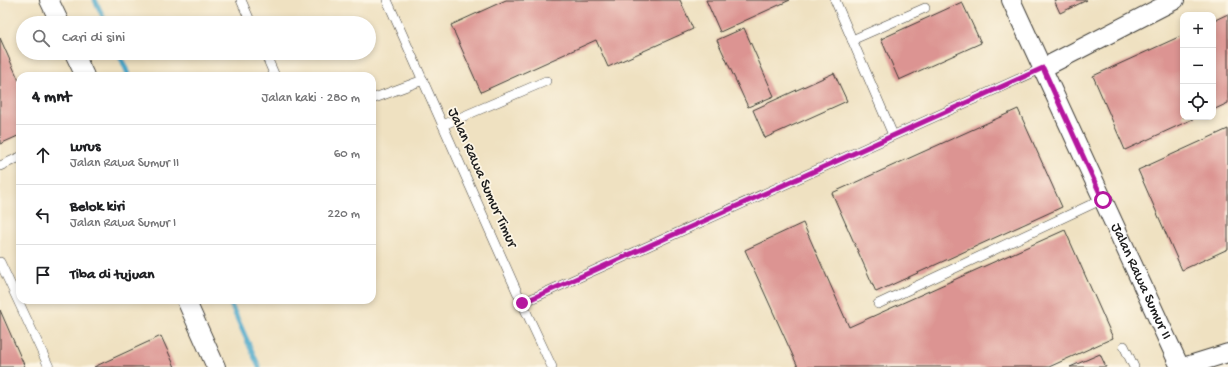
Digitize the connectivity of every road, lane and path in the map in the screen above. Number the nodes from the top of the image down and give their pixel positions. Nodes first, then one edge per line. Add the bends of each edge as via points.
1 (50, 0) edge
2 (241, 0) edge
3 (387, 0) edge
4 (834, 0) edge
5 (1012, 0) edge
6 (1175, 0) edge
7 (925, 8) dead end
8 (57, 16) edge
9 (248, 16) edge
10 (852, 40) junction
11 (77, 60) edge
12 (268, 60) edge
13 (1043, 68) junction
14 (83, 72) edge
15 (273, 72) edge
16 (423, 80) junction
17 (546, 81) dead end
18 (376, 98) edge
19 (443, 125) junction
20 (893, 135) junction
21 (16, 159) edge
22 (0, 166) edge
23 (1103, 200) junction
24 (0, 262) edge
25 (16, 296) edge
26 (522, 303) junction
27 (20, 304) edge
28 (188, 304) edge
29 (878, 304) dead end
30 (1124, 346) dead end
31 (1228, 353) edge
32 (49, 367) edge
33 (216, 367) edge
34 (552, 367) edge
35 (1134, 367) edge
36 (1180, 367) edge
37 (1184, 367) edge

1 - 8 street
2 - 9 lane
3 - 16 lane, Jalan Rawa Sumur Timur
4 - 10 lane
5 - 13 street, Jalan Rawa Sumur II
6 - 13 street
7 - 10 lane
10 - 20 lane
11 - 14 street
12 - 15 lane
13 - 20 lane
13 - 23 street, Jalan Rawa Sumur II
16 - 18 lane
16 - 19 lane, Jalan Rawa Sumur Timur
17 - 19 lane
19 - 26 lane, Jalan Rawa Sumur Timur
20 - 26 lane
21 - 22 lane
23 - 29 lane
23 - 36 street, Jalan Rawa Sumur II
24 - 25 lane
26 - 34 lane, Jalan Rawa Sumur Timur
27 - 32 lane
28 - 33 street
30 - 35 lane
31 - 37 street

